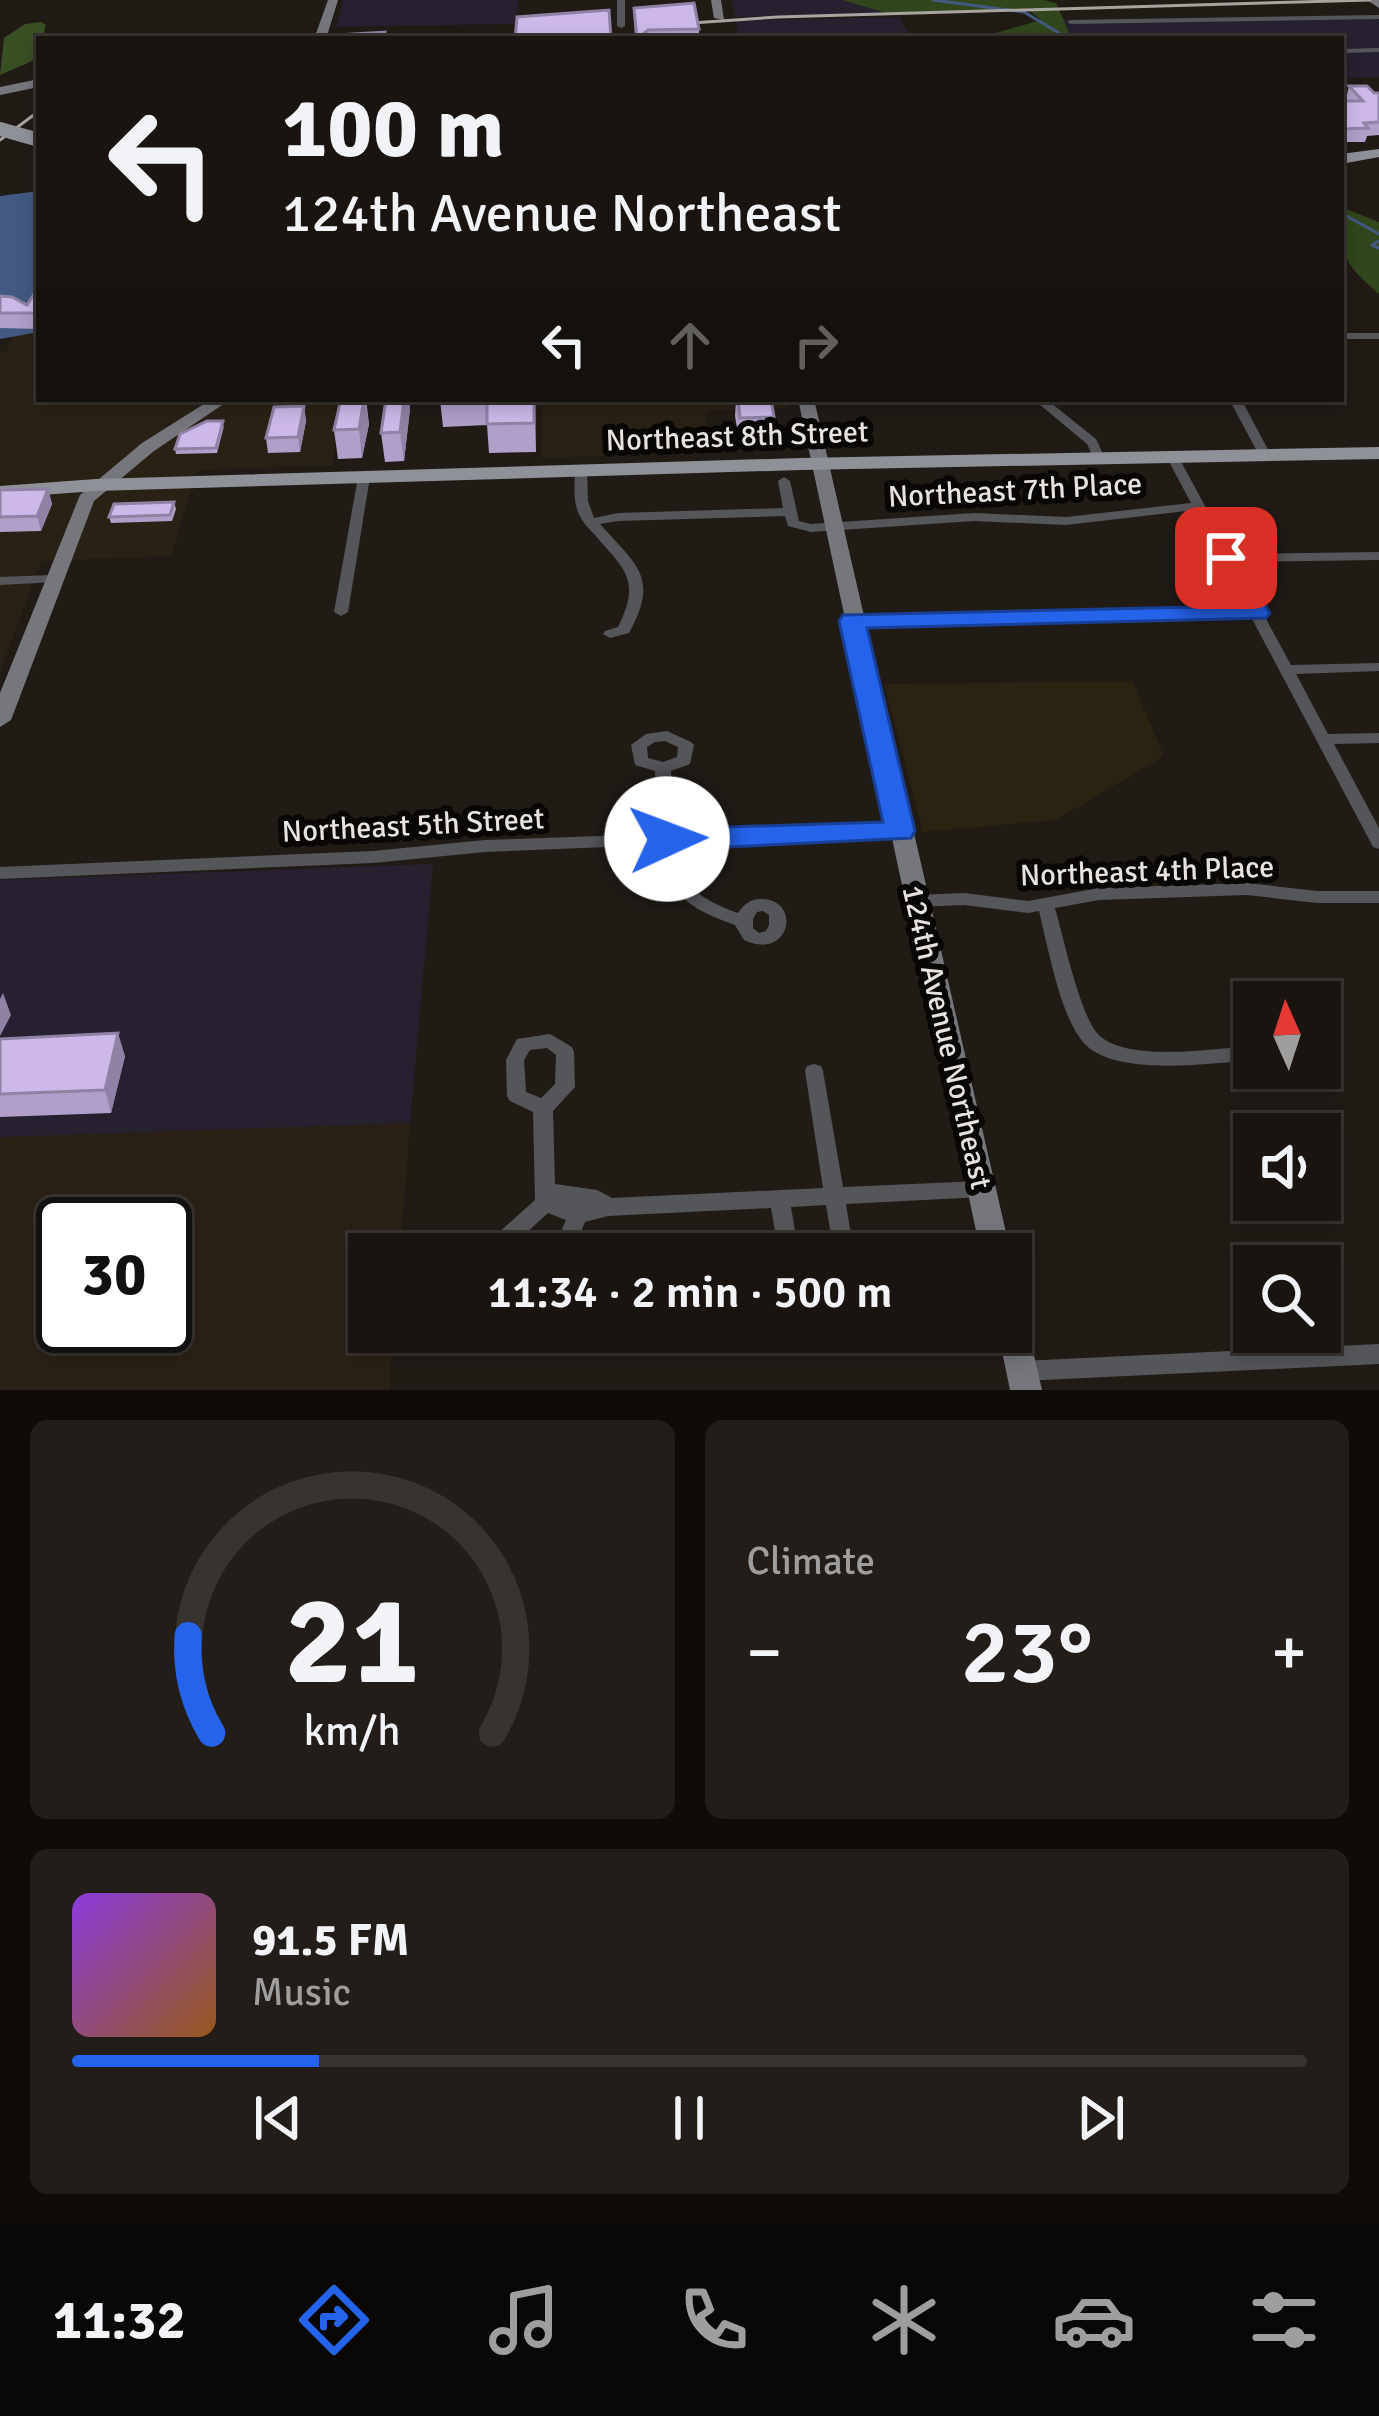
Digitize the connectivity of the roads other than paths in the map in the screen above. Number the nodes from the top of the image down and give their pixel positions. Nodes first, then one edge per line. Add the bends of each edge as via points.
1 (333, 0) edge
2 (621, 0) edge
3 (716, 0) edge
4 (1377, 6) edge
5 (1197, 20) junction
6 (1108, 21) junction
7 (1071, 22) dead end
8 (721, 24) dead end
9 (1205, 29) dead end
10 (622, 32) edge
11 (321, 36) edge
12 (1119, 36) edge
13 (1379, 50) edge
14 (1344, 51) edge
15 (36, 82) edge
16 (4, 88) edge
17 (0, 129) edge
18 (36, 139) edge
19 (1379, 153) edge
20 (1344, 159) edge
21 (1344, 336) edge
22 (1379, 336) edge
23 (199, 402) edge
24 (219, 402) edge
25 (807, 402) edge
26 (1044, 402) edge
27 (1237, 402) edge
28 (1379, 453) edge
29 (1265, 455) junction
30 (1172, 456) junction
31 (1099, 458) junction
32 (821, 463) junction
33 (581, 470) junction
34 (364, 477) junction
35 (0, 480) edge
36 (784, 481) dead end
37 (96, 485) junction
38 (0, 492) edge
39 (1199, 506) junction
40 (790, 512) junction
41 (592, 522) junction
42 (833, 527) junction
43 (1379, 556) edge
44 (1226, 558) junction
45 (51, 579) junction
46 (0, 581) edge
47 (341, 612) dead end
48 (1257, 613) junction
49 (852, 621) junction
50 (610, 634) dead end
51 (1379, 667) edge
52 (1289, 670) junction
53 (1, 713) edge
54 (1379, 738) edge
55 (1326, 739) junction
56 (663, 768) dead end
57 (1372, 817) edge
58 (900, 831) junction
59 (667, 839) junction
60 (1379, 843) edge
61 (0, 873) edge
62 (1379, 897) edge
63 (917, 901) junction
64 (1046, 906) junction
65 (740, 920) dead end
66 (1233, 1053) edge
67 (814, 1071) dead end
68 (543, 1108) dead end
69 (981, 1190) junction
70 (546, 1197) junction
71 (831, 1198) junction
72 (780, 1200) junction
73 (608, 1207) junction
74 (578, 1216) junction
75 (511, 1233) edge
76 (570, 1233) edge
77 (786, 1233) edge
78 (841, 1233) edge
79 (991, 1233) edge
80 (1379, 1354) edge
81 (1024, 1380) edge

1 - 11 street
2 - 10 street
3 - 8 street
4 - 5 street
5 - 6 street
5 - 9 street
6 - 7 street
6 - 12 street
13 - 14 street
15 - 16 street
17 - 18 main road, bridge
19 - 20 main road
21 - 22 street
23 - 37 street via 101,467
24 - 37 street
25 - 32 street, 124th Avenue Northeast
26 - 31 street via 1092,442
27 - 29 street
28 - 29 main road, Northeast 8th Street
29 - 30 main road, Northeast 8th Street
30 - 31 main road, Northeast 8th Street
30 - 39 street
31 - 32 main road, Northeast 8th Street
32 - 33 main road, Northeast 8th Street
32 - 42 street, 124th Avenue Northeast
33 - 34 main road, Northeast 8th Street
33 - 41 street
34 - 37 main road, Northeast 8th Street
34 - 47 street
35 - 37 main road, Northeast 8th Street
36 - 40 street
37 - 38 main road, Northeast 8th Street
37 - 45 street
39 - 42 street, Northeast 7th Place via 1066,520
39 - 44 street
40 - 41 street
40 - 42 street via 799,526
41 - 50 street via 634,572 630,618
42 - 49 street, 124th Avenue Northeast
43 - 44 street
44 - 48 street
45 - 46 street
45 - 53 street
48 - 49 street
48 - 52 street
49 - 58 street, 124th Avenue Northeast
51 - 52 street
52 - 55 street
54 - 55 street
55 - 57 street
56 - 59 street
57 - 60 street
58 - 59 street, Northeast 5th Street
58 - 63 street, 124th Avenue Northeast
59 - 61 street, Northeast 5th Street
59 - 65 street via 670,870 685,896
62 - 64 street, Northeast 4th Place via 1247,889 1099,894
63 - 64 street, Northeast 4th Place
63 - 69 street, 124th Avenue Northeast
64 - 66 street via 1085,1029 1101,1048 1125,1056
67 - 71 street
68 - 70 street
69 - 71 street
69 - 79 street, 124th Avenue Northeast
70 - 73 street via 597,1198
70 - 74 street
70 - 75 street
71 - 72 street
71 - 78 street
72 - 73 street
72 - 77 street
73 - 74 street
74 - 76 street
80 - 81 street

